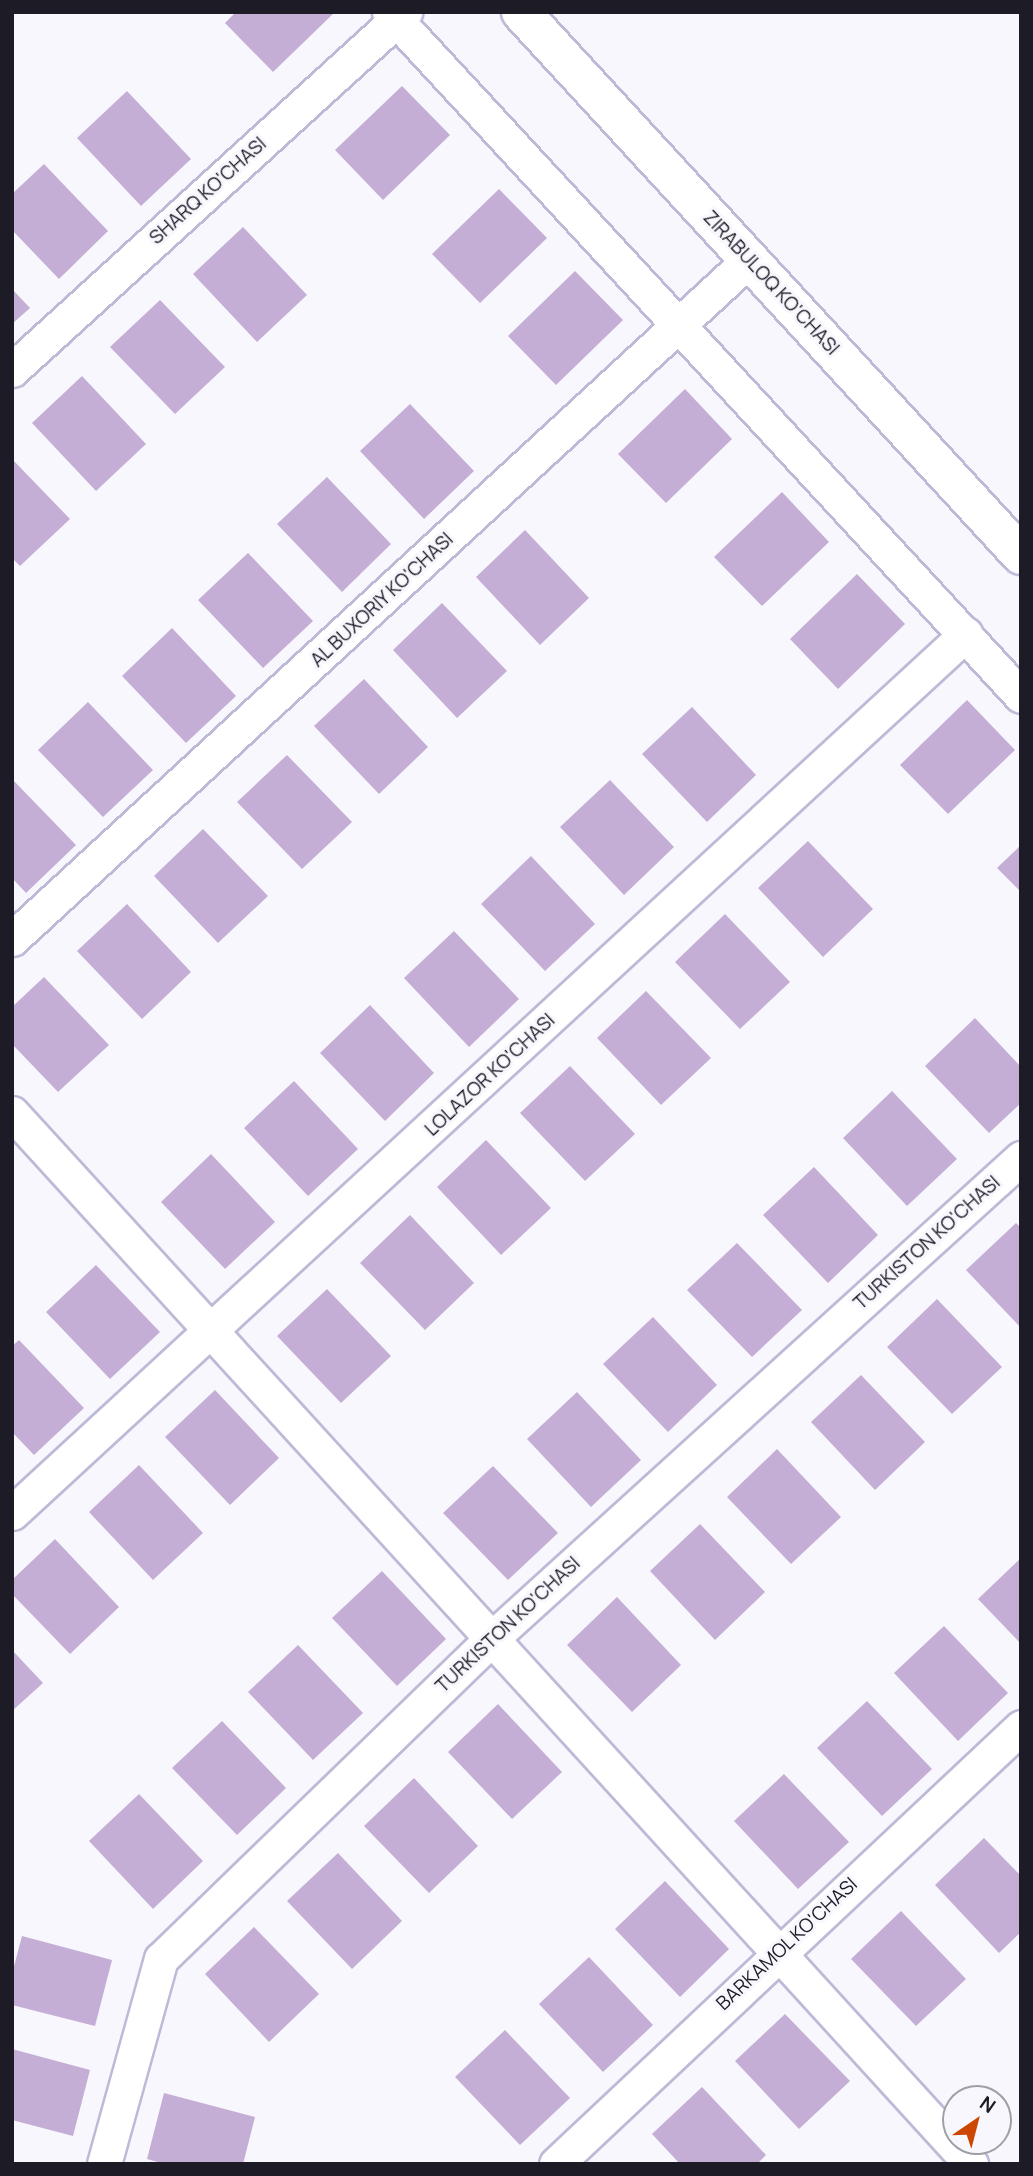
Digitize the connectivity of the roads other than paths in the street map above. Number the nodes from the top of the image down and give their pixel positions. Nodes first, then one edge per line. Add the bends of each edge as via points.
1 (521, 12) edge
2 (397, 15) edge
3 (750, 259) junction
4 (681, 326) junction
5 (12, 370) edge
6 (1021, 555) edge
7 (966, 634) junction
8 (1021, 696) edge
9 (12, 939) edge
10 (12, 1113) edge
11 (1021, 1158) edge
12 (212, 1333) junction
13 (12, 1513) edge
14 (492, 1639) junction
15 (1021, 1727) edge
16 (778, 1952) junction
17 (104, 2164) edge
18 (556, 2164) edge
19 (971, 2164) edge

1 - 3 street, ZIRABULOQ KO'CHASI
2 - 4 street
2 - 5 street, SHARQ KO'CHASI
3 - 4 street, AL BUXORIY KO'CHASI
3 - 6 street, ZIRABULOQ KO'CHASI
4 - 7 street
4 - 9 street, AL BUXORIY KO'CHASI
7 - 8 street
7 - 12 street, LOLAZOR KO'CHASI
10 - 12 street
11 - 14 street, TURKISTON KO'CHASI
12 - 13 street, LOLAZOR KO'CHASI
12 - 14 street
14 - 16 street
14 - 17 street, TURKISTON KO'CHASI via 161,1959
15 - 16 street, BARKAMOL KO'CHASI
16 - 18 street, BARKAMOL KO'CHASI
16 - 19 street

